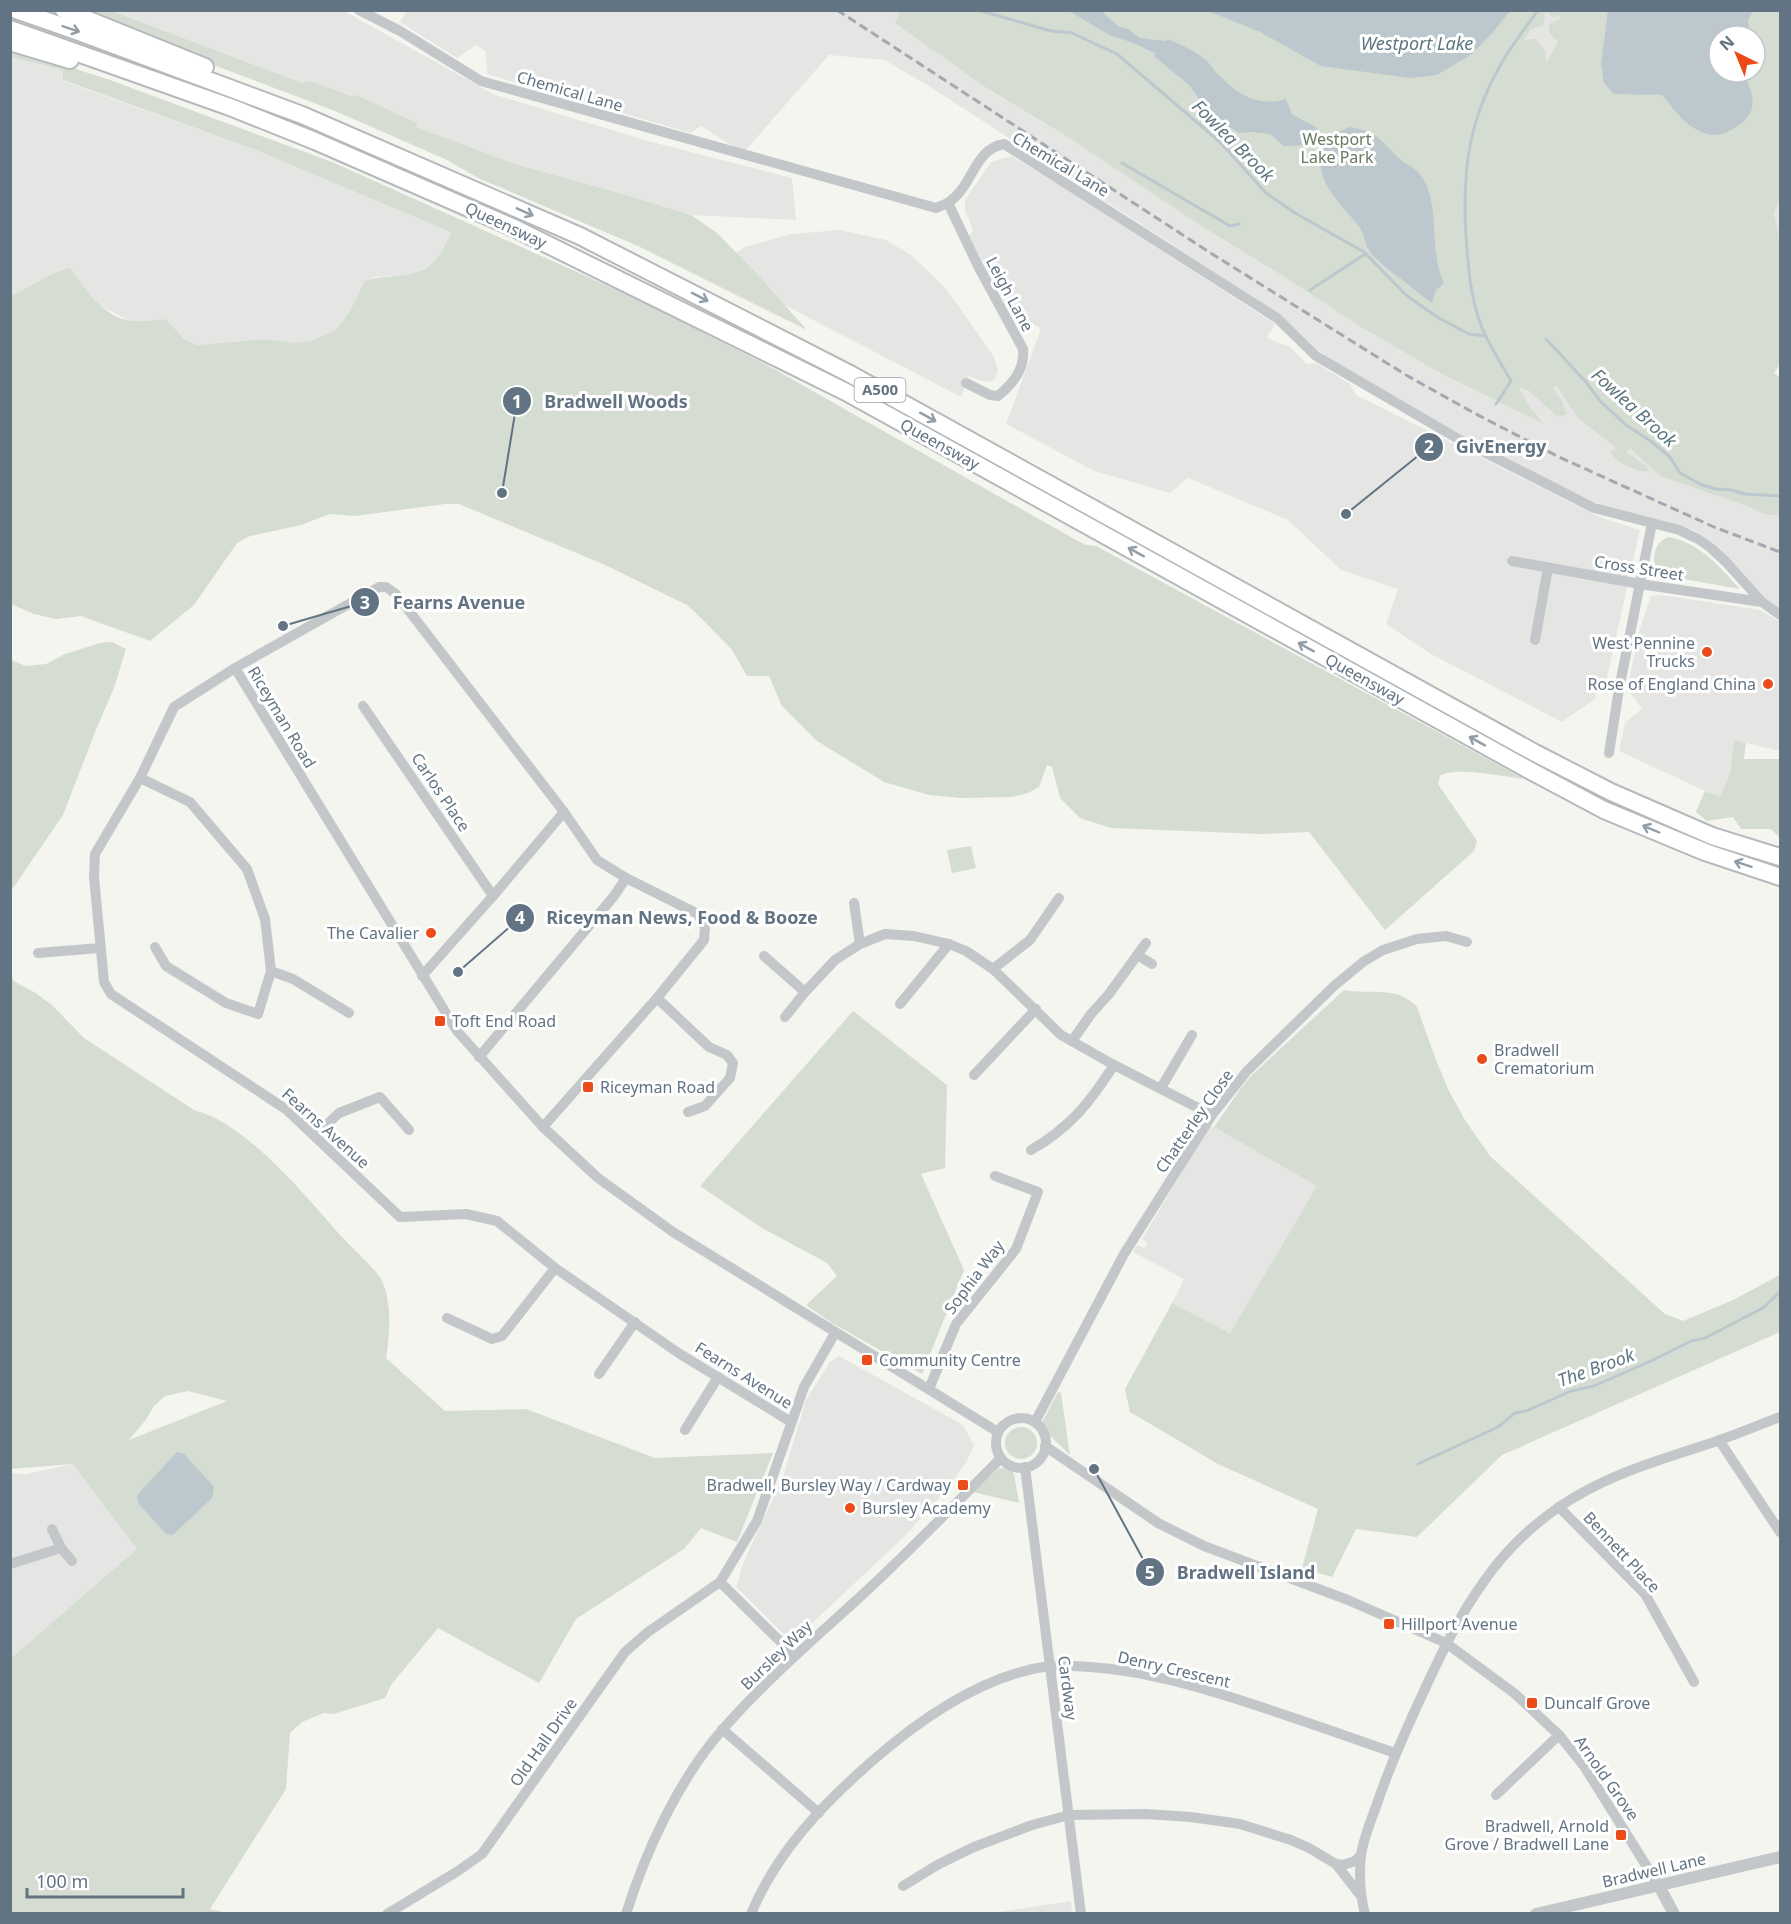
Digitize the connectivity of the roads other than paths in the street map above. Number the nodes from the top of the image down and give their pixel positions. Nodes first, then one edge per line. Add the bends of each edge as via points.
1 (16, 10) edge
2 (64, 10) edge
3 (359, 10) edge
4 (10, 29) edge
5 (10, 42) edge
6 (230, 107) junction
7 (492, 197) junction
8 (948, 203) junction
9 (966, 383) dead end
10 (1652, 523) junction
11 (1512, 561) dead end
12 (1548, 568) junction
13 (1640, 584) junction
14 (1762, 602) junction
15 (1780, 615) edge
16 (1535, 640) dead end
17 (235, 668) junction
18 (363, 706) dead end
19 (1609, 753) dead end
20 (140, 778) junction
21 (564, 812) junction
22 (1780, 857) edge
23 (1780, 877) edge
24 (626, 878) junction
25 (493, 896) junction
26 (1059, 898) dead end
27 (854, 903) dead end
28 (1467, 942) dead end
29 (1146, 943) dead end
30 (860, 944) junction
31 (949, 944) junction
32 (155, 947) dead end
33 (100, 948) junction
34 (38, 953) dead end
35 (1137, 955) junction
36 (764, 956) dead end
37 (1152, 964) dead end
38 (993, 969) junction
39 (271, 971) junction
40 (422, 976) junction
41 (805, 992) junction
42 (657, 998) junction
43 (900, 1004) dead end
44 (1036, 1009) junction
45 (349, 1013) dead end
46 (785, 1017) dead end
47 (1192, 1035) dead end
48 (1072, 1041) junction
49 (1186, 1047) junction
50 (1197, 1051) dead end
51 (479, 1058) junction
52 (1114, 1065) junction
53 (974, 1075) dead end
54 (1161, 1088) junction
55 (688, 1112) dead end
56 (1212, 1116) junction
57 (543, 1127) junction
58 (409, 1130) dead end
59 (315, 1136) junction
60 (1031, 1150) dead end
61 (995, 1176) dead end
62 (555, 1268) junction
63 (454, 1318) dead end
64 (635, 1322) junction
65 (835, 1333) junction
66 (599, 1374) dead end
67 (718, 1377) junction
68 (929, 1389) junction
69 (1780, 1417) edge
70 (791, 1422) junction
71 (1035, 1422) junction
72 (685, 1430) dead end
73 (998, 1432) junction
74 (1719, 1440) junction
75 (1045, 1446) junction
76 (1001, 1458) junction
77 (1025, 1467) junction
78 (1559, 1507) junction
79 (52, 1529) dead end
80 (1780, 1532) edge
81 (61, 1548) junction
82 (72, 1561) dead end
83 (10, 1564) edge
84 (720, 1582) junction
85 (1446, 1644) junction
86 (795, 1656) junction
87 (1049, 1666) junction
88 (1694, 1682) dead end
89 (722, 1729) junction
90 (1559, 1735) junction
91 (1395, 1753) junction
92 (1496, 1795) dead end
93 (819, 1813) junction
94 (1069, 1815) junction
95 (1361, 1855) junction
96 (1780, 1857) edge
97 (1336, 1864) junction
98 (903, 1886) dead end
99 (1659, 1886) junction
100 (1360, 1896) junction
101 (387, 1914) edge
102 (626, 1914) edge
103 (751, 1914) edge
104 (1081, 1914) edge
105 (1365, 1914) edge
106 (1536, 1914) edge
107 (1674, 1914) edge

1 -> 7 highway, Queensway / A500 via 302,115
2 - 7 highway via 397,144
3 - 8 street, Chemical Lane via 481,81 924,205 936,208
4 - 6 highway, Queensway / A500
5 - 6 highway
23 -> 6 highway, Queensway / A500 via 1705,852 1604,810 814,376 512,226
7 -> 22 highway, Queensway / A500 via 580,236 850,374 1611,792 1712,836
8 - 9 street, Leigh Lane via 1023,349 1024,359 1015,380 998,396
8 - 10 street, Chemical Lane via 960,192 985,153 1004,144 1277,318 1316,356 1460,440 1594,508
10 - 13 street
10 - 14 street via 1698,539 1711,548
11 - 12 street, Cross Street
12 - 13 street, Cross Street
12 - 16 street
13 - 14 street, Cross Street
13 - 19 street
14 - 15 street
17 - 20 street, Fearns Avenue via 174,707
17 - 21 street, Fearns Avenue via 386,587 396,594
17 - 40 street, Riceyman Road
18 - 25 street, Carlos Place
20 - 33 street, Fearns Avenue via 95,854
20 - 39 street via 190,802 247,869 265,919
21 - 24 street, Fearns Avenue via 597,860
21 - 25 street
24 - 42 street, Fearns Avenue via 699,914 705,928 704,940
24 - 51 street
25 - 40 street
26 - 38 street via 1030,940
27 - 30 street
28 - 56 street, Chatterley Close via 1446,936 1417,939 1383,950 1363,962 1246,1071
29 - 35 street
30 - 31 street via 885,934
30 - 41 street via 836,960
31 - 38 street
31 - 43 street
32 - 39 street via 166,966 226,1004 258,1014
33 - 34 street
33 - 59 street, Fearns Avenue via 104,982 111,994 288,1110
35 - 37 street
35 - 48 street
36 - 41 street
38 - 44 street
39 - 45 street via 293,979
40 - 51 street, Riceyman Road
41 - 46 street
42 - 55 street via 709,1047 734,1063 730,1078 705,1106
42 - 57 street, Fearns Avenue
44 - 48 street
44 - 53 street
47 - 49 street
48 - 52 street
49 - 50 street
49 - 54 street
51 - 57 street, Riceyman Road
52 - 54 street
52 - 60 street via 1078,1115
54 - 56 street
56 - 71 street, Chatterley Close via 1124,1254
57 - 65 street, Riceyman Road via 598,1178 673,1232
58 - 59 street via 380,1096 339,1113
59 - 62 street, Fearns Avenue via 400,1217 466,1214 497,1221
61 - 68 street, Sophia Way via 1038,1192 1016,1250 956,1324
62 - 63 street via 502,1336 492,1339
62 - 64 street, Fearns Avenue
64 - 66 street
64 - 67 street, Fearns Avenue
65 - 68 street, Riceyman Road
65 - 70 street via 804,1387
67 - 70 street, Fearns Avenue
67 - 72 street
68 - 73 street, Riceyman Road
69 - 74 street
70 - 84 street via 757,1521
71 - 73 street via 1012,1419
71 - 75 street via 1043,1432
73 - 76 street via 997,1450
74 - 78 street via 1634,1467
74 - 80 street
75 - 77 street via 1037,1461
75 - 85 street, Arnold Grove via 1158,1523 1204,1546 1348,1600
76 - 77 street
76 - 86 street, Bursley Way
77 - 87 street, Cardway
78 - 85 street via 1521,1538 1485,1579
78 - 88 street, Bennett Place via 1645,1594
79 - 81 street
81 - 82 street
81 - 83 street
84 - 86 street
84 - 101 street, Old Hall Drive via 625,1652 482,1854
85 - 90 street, Arnold Grove via 1514,1693
85 - 91 street
86 - 89 street, Bursley Way
87 - 91 street, Denry Crescent via 1146,1674 1216,1693
87 - 93 street, Denry Crescent via 988,1685 926,1719 882,1752
87 - 94 street, Cardway
89 - 93 street
89 - 102 street, Bursley Way via 697,1762 664,1819
90 - 92 street
90 - 99 street, Arnold Grove via 1584,1766
91 - 95 street
93 - 103 street, Denry Crescent via 779,1861
94 - 97 street via 1145,1814 1240,1824 1291,1840
94 - 98 street via 974,1847
94 - 104 street, Cardway
95 - 97 street via 1349,1864
95 - 100 street
96 - 99 street, Bradwell Lane
97 - 100 street
99 - 106 street, Bradwell Lane
99 - 107 street
100 - 105 street

